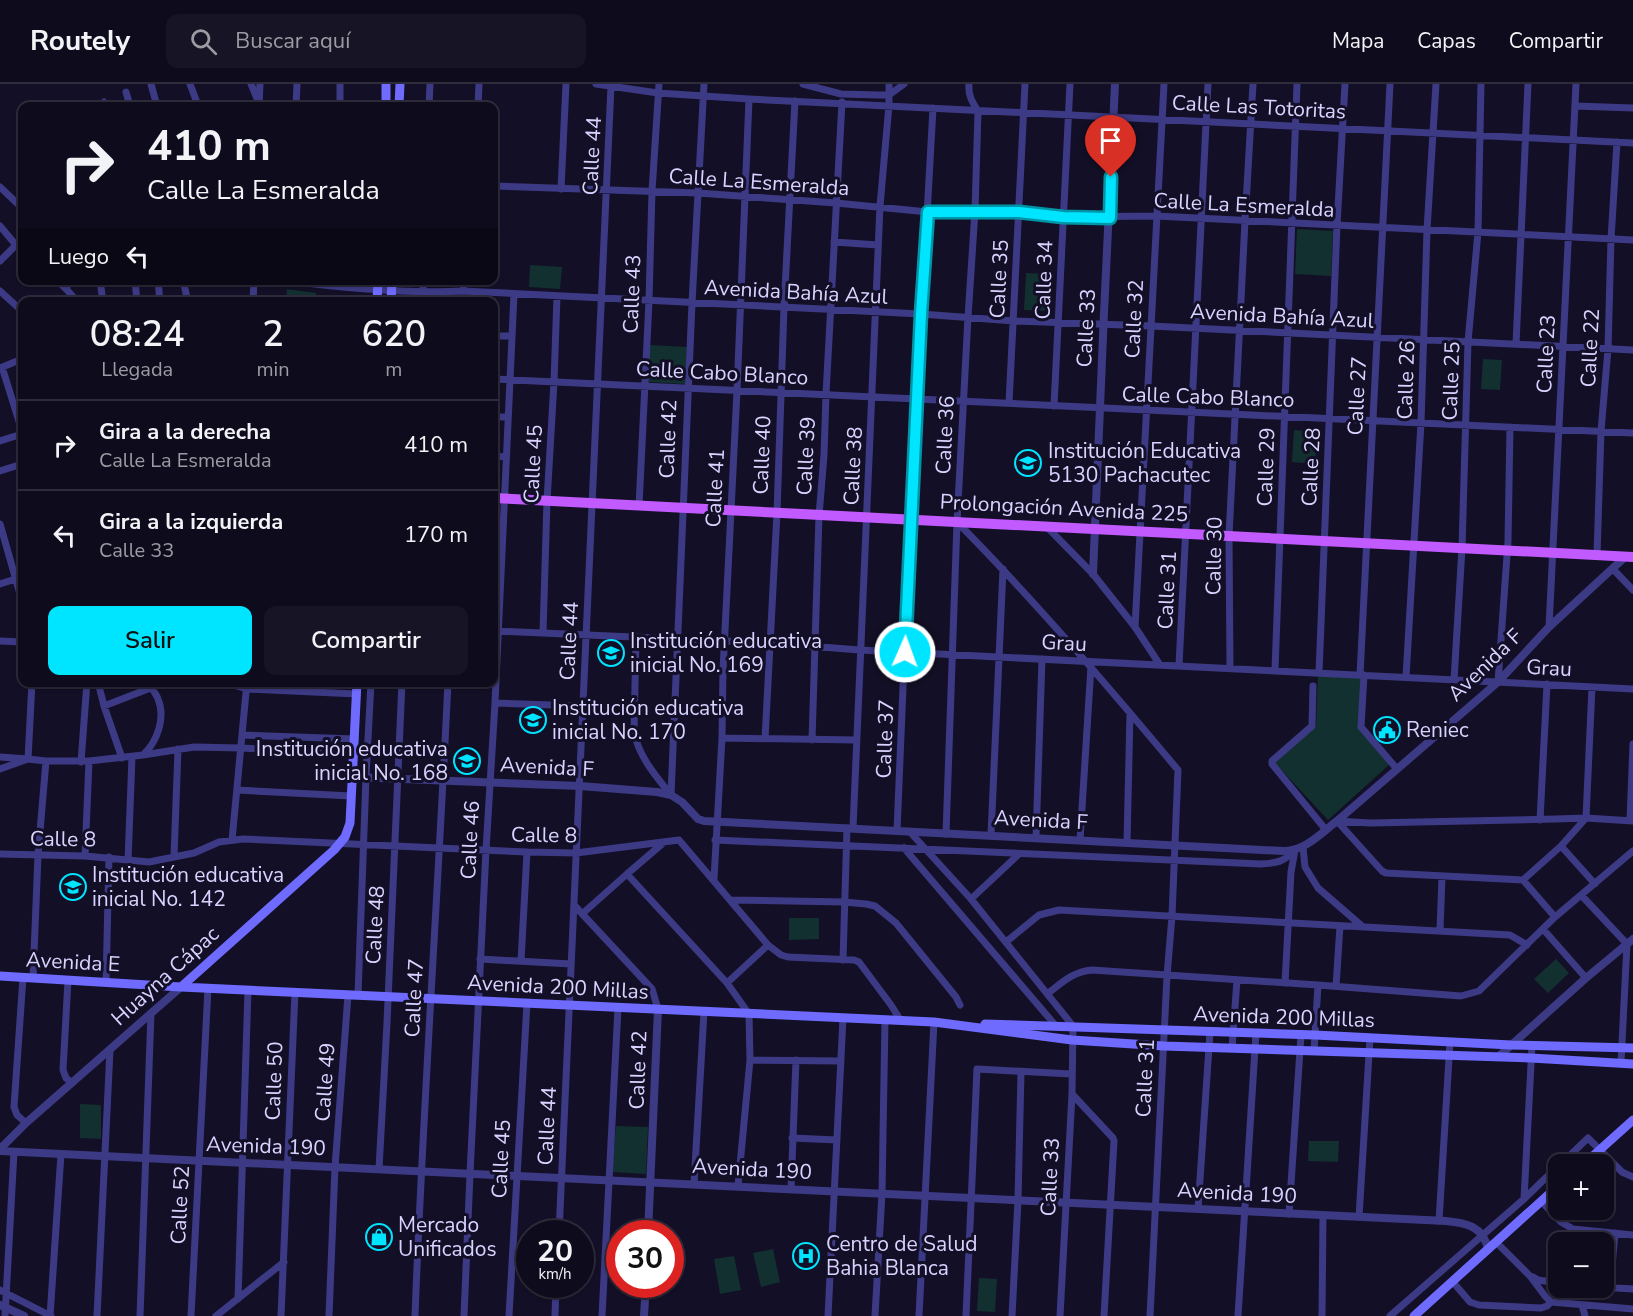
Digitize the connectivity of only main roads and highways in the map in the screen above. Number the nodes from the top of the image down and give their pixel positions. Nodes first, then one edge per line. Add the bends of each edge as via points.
1 (386, 84) edge
2 (400, 84) edge
3 (386, 102) edge
4 (399, 102) edge
5 (499, 499) edge
6 (1629, 557) edge
7 (357, 687) edge
8 (0, 976) edge
9 (181, 987) junction
10 (934, 1022) junction
11 (1633, 1048) edge
12 (1633, 1064) edge
13 (1633, 1120) edge
14 (1595, 1154) edge
15 (1548, 1195) edge
16 (1414, 1316) edge

1 - 3 main road
2 - 4 main road
5 - 6 main road, Prolongación Avenida 225
7 - 9 main road, Huayna Cápac via 350,823 345,837
8 - 9 main road, Avenida E
9 - 10 main road, Avenida 200 Millas
10 - 11 main road, Avenida 200 Millas
10 - 12 main road, Avenida 200 Millas via 1072,1040 1164,1046
13 - 14 main road
15 - 16 main road

